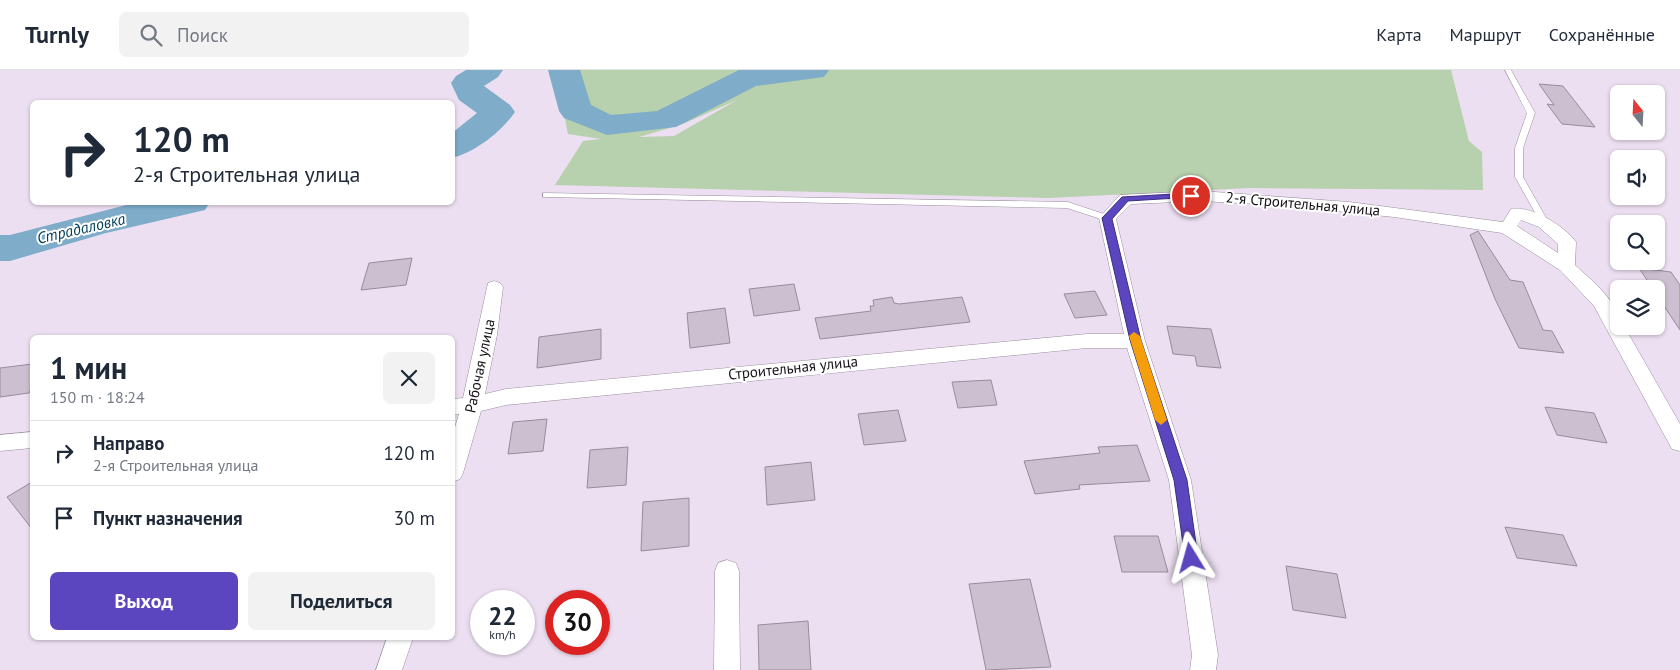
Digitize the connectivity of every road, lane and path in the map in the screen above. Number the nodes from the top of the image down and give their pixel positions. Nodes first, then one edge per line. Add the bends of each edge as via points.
1 (1508, 70) edge
2 (546, 195) dead end
3 (1107, 218) junction
4 (1545, 222) junction
5 (1507, 228) junction
6 (1566, 266) junction
7 (494, 287) dead end
8 (1135, 340) junction
9 (474, 405) junction
10 (455, 407) edge
11 (30, 440) edge
12 (0, 443) edge
13 (1680, 444) edge
14 (455, 464) edge
15 (727, 571) dead end
16 (399, 640) edge
17 (390, 670) edge
18 (727, 670) edge
19 (1203, 670) edge

1 - 4 lane via 1532,113 1519,148 1519,177
2 - 3 lane via 1068,205
3 - 5 street, 2-я Строительная улица via 1126,199 1175,195 1256,198 1374,209
3 - 8 street
4 - 5 street via 1517,213
4 - 6 street via 1567,242
5 - 6 street
6 - 13 street via 1601,302
7 - 9 street, Рабочая улица
8 - 9 street, Строительная улица via 1087,341 804,367 506,397
8 - 19 street via 1180,480 1205,655
9 - 10 street, Строительная улица
9 - 14 street, Рабочая улица
11 - 12 street
15 - 18 street
16 - 17 street

